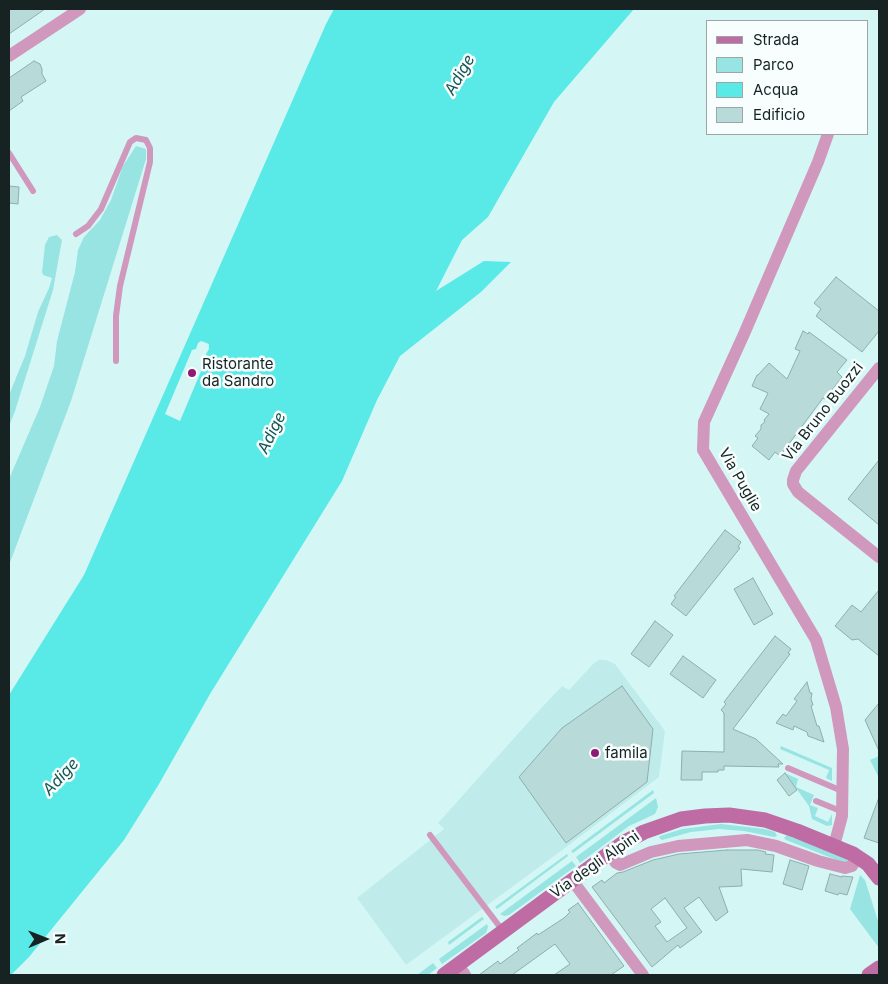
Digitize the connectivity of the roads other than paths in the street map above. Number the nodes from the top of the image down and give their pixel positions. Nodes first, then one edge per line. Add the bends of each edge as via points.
1 (80, 9) edge
2 (9, 56) edge
3 (828, 135) edge
4 (9, 153) edge
5 (33, 191) dead end
6 (76, 234) dead end
7 (116, 361) dead end
8 (879, 368) edge
9 (879, 557) edge
10 (788, 768) dead end
11 (843, 791) junction
12 (816, 802) dead end
13 (842, 812) junction
14 (648, 830) junction
15 (430, 835) dead end
16 (834, 846) junction
17 (655, 851) junction
18 (609, 853) junction
19 (855, 855) junction
20 (879, 860) edge
21 (879, 878) edge
22 (572, 880) junction
23 (503, 931) junction
24 (879, 968) edge
25 (461, 970) edge
26 (444, 975) edge
27 (643, 975) edge
28 (869, 975) edge

1 - 2 street
3 - 11 street, Via Puglie via 704,422 703,450 816,640 836,707 843,749
4 - 5 lane
6 - 7 lane via 88,226 101,209 130,142 136,138 146,140 150,148 150,162 120,286
8 - 9 street, Via Bruno Buozzi via 796,471 793,480 798,492
10 - 11 lane
11 - 13 street, Via Puglie
12 - 13 lane
13 - 16 street, Via Puglie
14 - 16 street, Via degli Alpini via 686,818 730,815 766,820
14 - 17 street
14 - 18 street, Via degli Alpini
15 - 23 lane
16 - 19 street, Via degli Alpini
17 - 18 street via 620,865
17 - 19 street via 690,844 754,840 847,869 852,866
18 - 22 street, Via degli Alpini
19 - 20 street, Via degli Alpini
19 - 21 street, Via degli Alpini
22 - 23 street, Via degli Alpini
22 - 27 street
23 - 25 street, Via degli Alpini
24 - 28 street
25 - 26 street, Via degli Alpini

